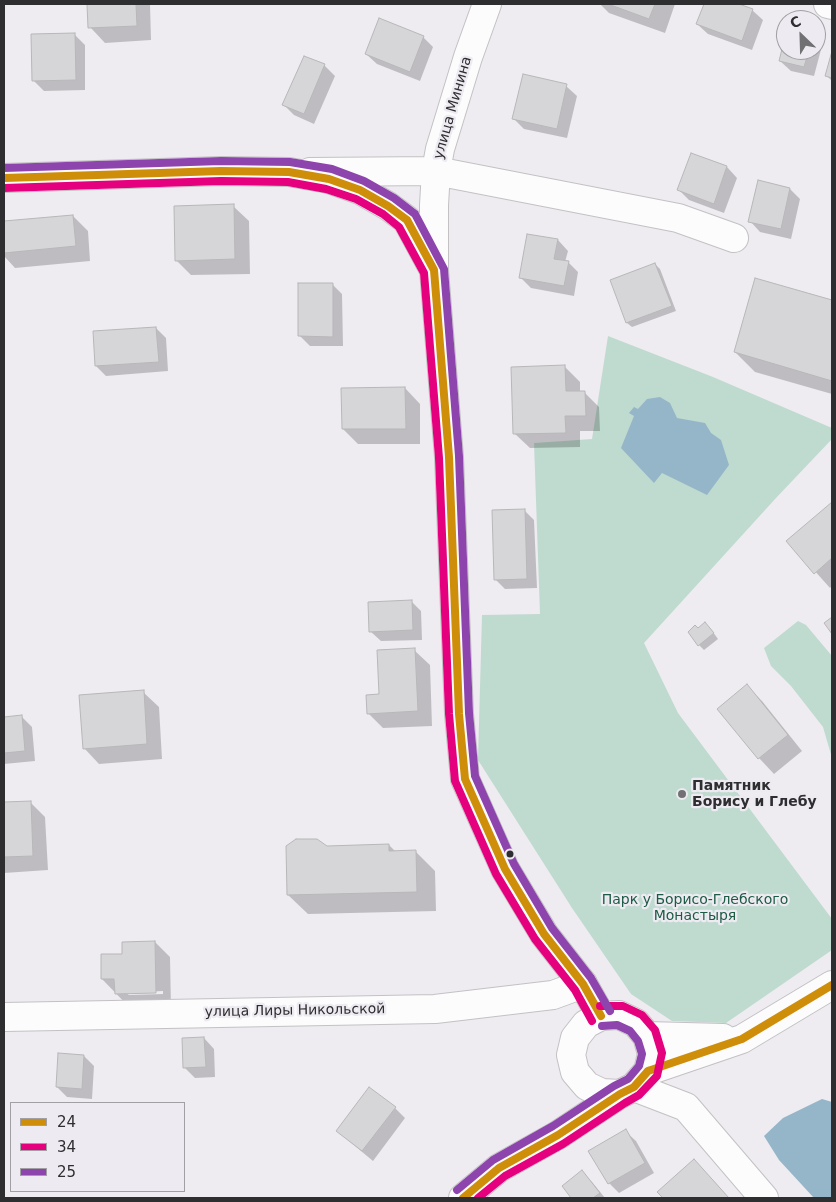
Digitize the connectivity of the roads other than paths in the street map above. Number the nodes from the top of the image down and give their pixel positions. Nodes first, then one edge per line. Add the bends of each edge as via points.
1 (487, 4) edge
2 (828, 4) edge
3 (832, 5) edge
4 (436, 171) junction
5 (289, 172) junction
6 (4, 178) edge
7 (734, 238) dead end
8 (434, 270) junction
9 (583, 984) junction
10 (832, 985) edge
11 (601, 1016) junction
12 (4, 1018) edge
13 (648, 1036) junction
14 (742, 1039) junction
15 (634, 1084) junction
16 (463, 1198) edge
17 (764, 1198) edge

1 - 4 main road, улица Минина via 468,57
2 - 3 main road
4 - 5 main road
4 - 7 main road via 678,218
4 - 8 main road, улица Минина
5 - 6 main road
5 - 8 main road via 329,179 360,190 388,206 407,220
8 - 9 main road, улица Минина via 449,457 465,779 505,869 544,934
9 - 11 main road, улица Минина
9 - 12 main road, улица Лиры Никольской via 553,995 435,1008
10 - 14 main road
11 - 13 main road via 619,1015 636,1023
11 - 15 main road via 586,1024 575,1038 571,1055 576,1072 587,1086 602,1094
13 - 14 main road
13 - 15 main road via 652,1054
14 - 15 main road
15 - 16 main road via 558,1135 499,1168
15 - 17 main road via 686,1108

